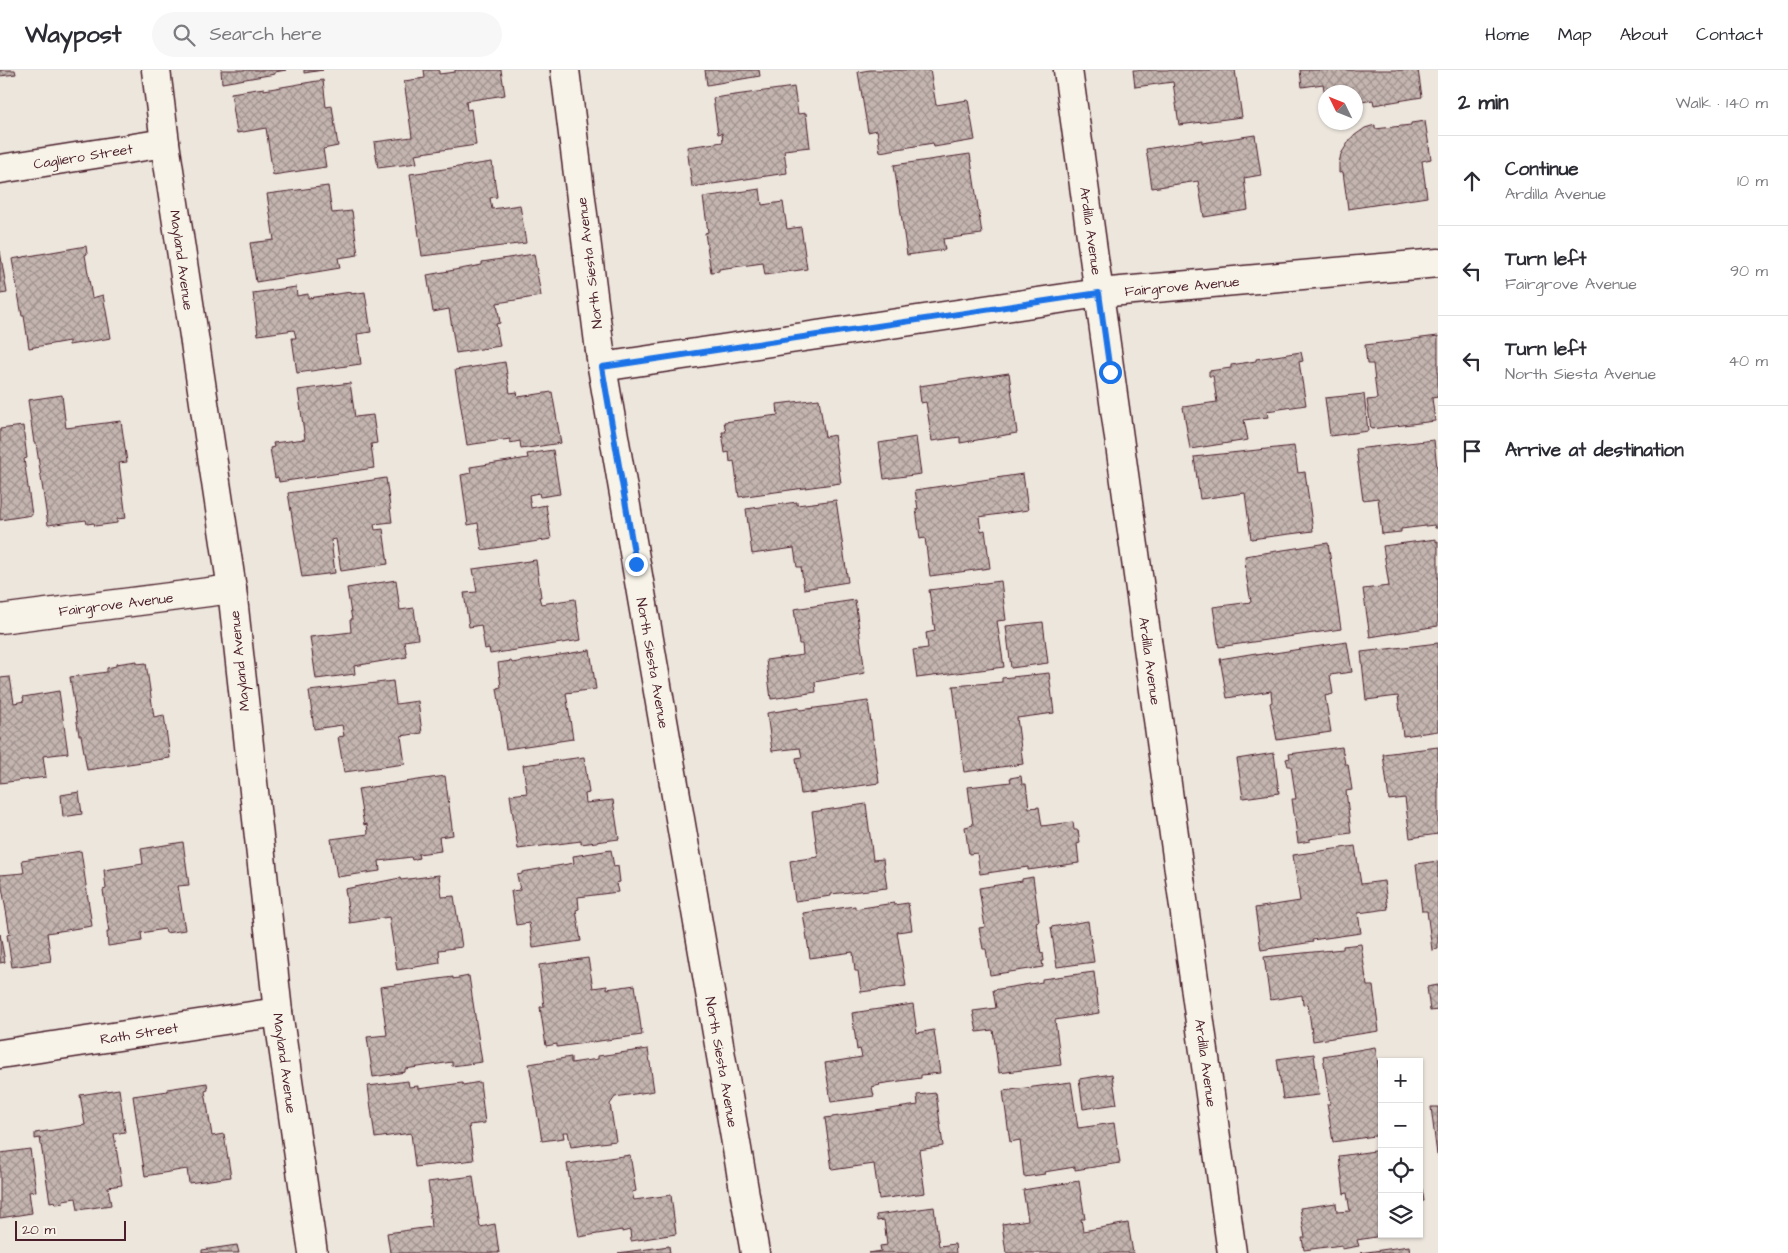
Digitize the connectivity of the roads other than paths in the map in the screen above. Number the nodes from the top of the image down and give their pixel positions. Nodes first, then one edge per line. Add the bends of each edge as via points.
1 (156, 70) edge
2 (565, 70) edge
3 (1068, 70) edge
4 (165, 143) junction
5 (0, 169) edge
6 (1438, 263) edge
7 (1099, 293) junction
8 (602, 367) junction
9 (232, 589) junction
10 (0, 619) edge
11 (278, 1012) junction
12 (0, 1054) edge
13 (313, 1253) edge
14 (755, 1253) edge
15 (1232, 1253) edge

1 - 4 street, Mayland Avenue
2 - 8 street, North Siesta Avenue
3 - 7 street, Ardilla Avenue
4 - 5 street, Cagliero Street
4 - 9 street, Mayland Avenue
6 - 7 street, Fairgrove Avenue
7 - 8 street, Fairgrove Avenue
7 - 15 street, Ardilla Avenue
8 - 14 street, North Siesta Avenue
9 - 10 street, Fairgrove Avenue
9 - 11 street, Mayland Avenue
11 - 12 street, Rath Street
11 - 13 street, Mayland Avenue

